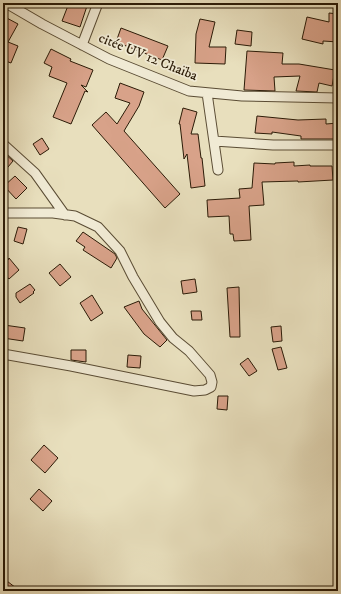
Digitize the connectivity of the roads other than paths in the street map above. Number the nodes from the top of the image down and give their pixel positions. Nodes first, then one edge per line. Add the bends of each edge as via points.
1 (6, 3) edge
2 (98, 3) edge
3 (82, 45) junction
4 (207, 93) junction
5 (338, 98) edge
6 (214, 141) junction
7 (3, 144) edge
8 (338, 145) edge
9 (218, 170) dead end
10 (3, 213) edge
11 (65, 214) junction
12 (3, 354) edge

1 - 3 street, citée UV 12 Chaïba
2 - 3 street
3 - 4 street, citée UV 12 Chaïba via 109,59 189,91
4 - 5 street, citée UV 12 Chaïba
4 - 6 street
6 - 8 street
6 - 9 street
7 - 11 street via 35,173
10 - 11 street
11 - 12 street via 98,227 120,251 160,322 210,375 211,387 194,391

